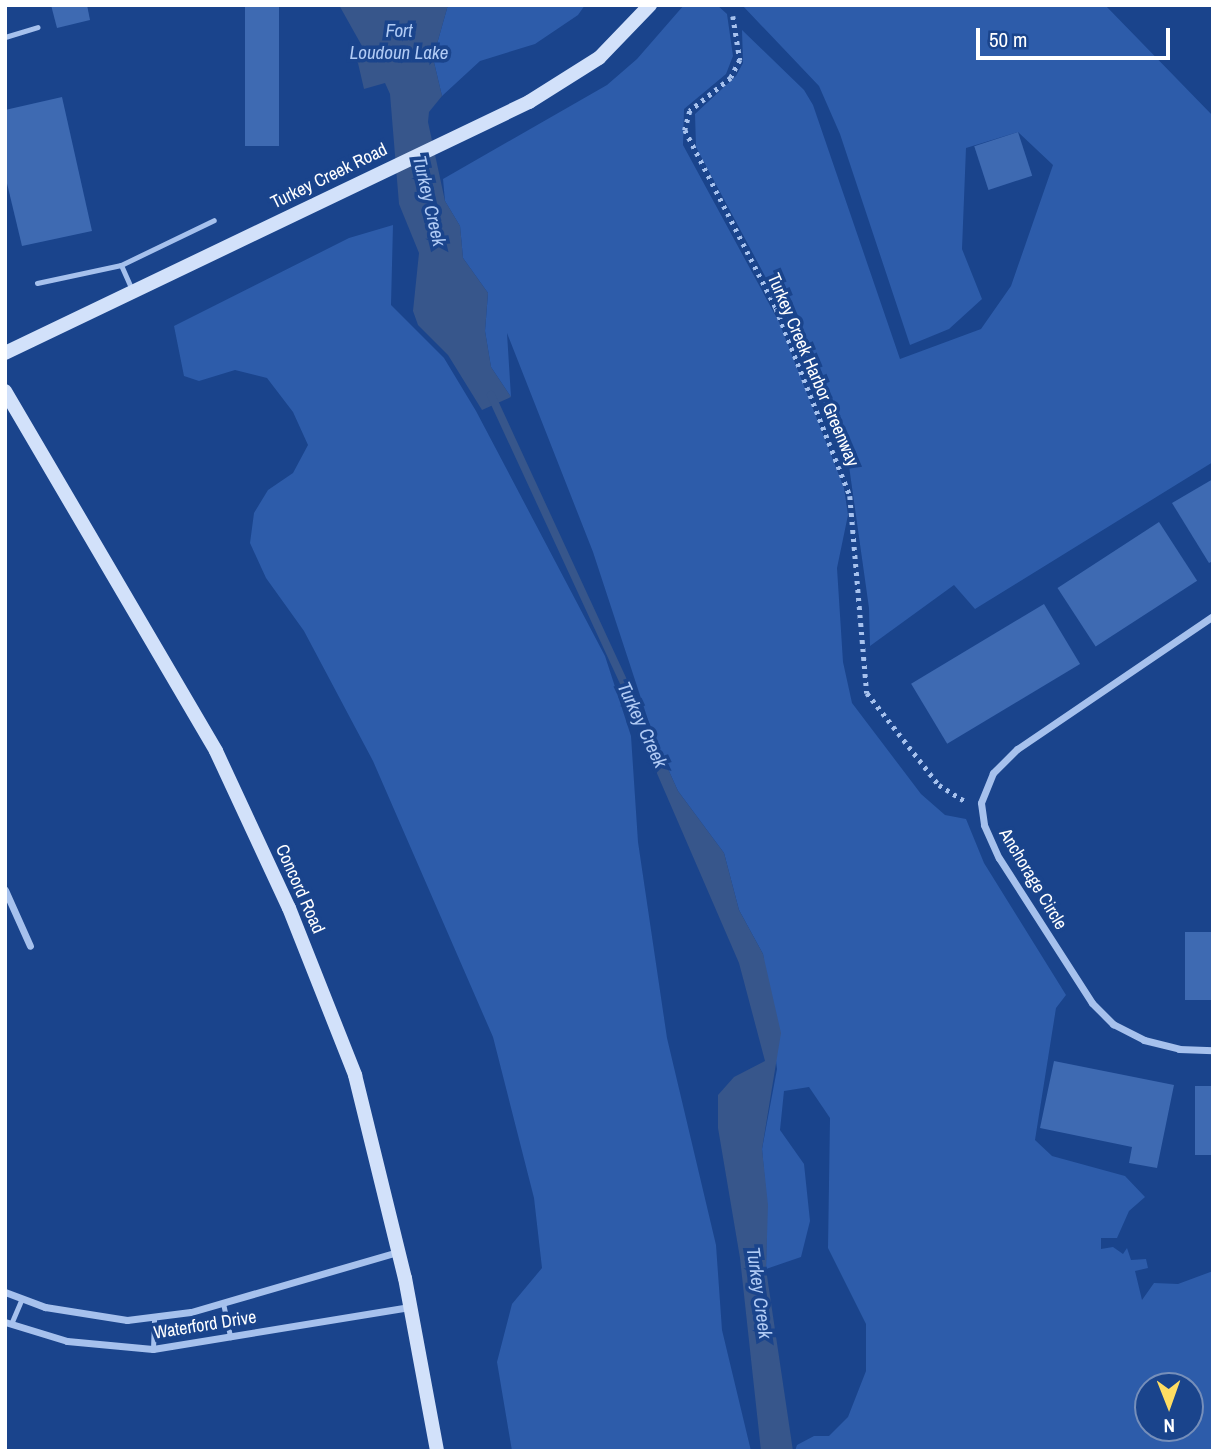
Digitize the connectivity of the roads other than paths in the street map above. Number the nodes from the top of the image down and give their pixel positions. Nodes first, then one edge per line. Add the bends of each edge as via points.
1 (650, 5) edge
2 (38, 27) dead end
3 (5, 37) edge
4 (214, 220) dead end
5 (121, 265) junction
6 (37, 283) dead end
7 (134, 293) junction
8 (5, 353) edge
9 (5, 391) edge
10 (1213, 616) edge
11 (5, 890) edge
12 (30, 946) dead end
13 (1213, 1050) edge
14 (399, 1252) junction
15 (5, 1292) edge
16 (22, 1298) junction
17 (223, 1303) junction
18 (411, 1307) junction
19 (154, 1317) junction
20 (8, 1323) edge
21 (230, 1337) junction
22 (153, 1349) junction
23 (438, 1451) edge

1 - 7 main road, Turkey Creek Road via 599,58 529,102
2 - 3 lane
4 - 5 lane
5 - 6 lane
5 - 7 lane
7 - 8 main road, Turkey Creek Road
9 - 14 main road, Concord Road via 209,739 289,908 355,1076
10 - 13 street, Anchorage Circle via 1017,749 993,773 981,803 984,825 999,858 1092,1003 1113,1024 1144,1040 1179,1049
11 - 12 street
14 - 17 street, Waterford Drive
14 - 18 main road, Concord Road
15 - 16 street, Waterford Drive
16 - 19 street, Waterford Drive via 91,1317
16 - 20 lane
17 - 19 street, Waterford Drive
17 - 21 lane
18 - 21 street, Waterford Drive
18 - 23 main road, Concord Road
19 - 22 lane
20 - 22 street, Waterford Drive via 67,1342
21 - 22 street, Waterford Drive

